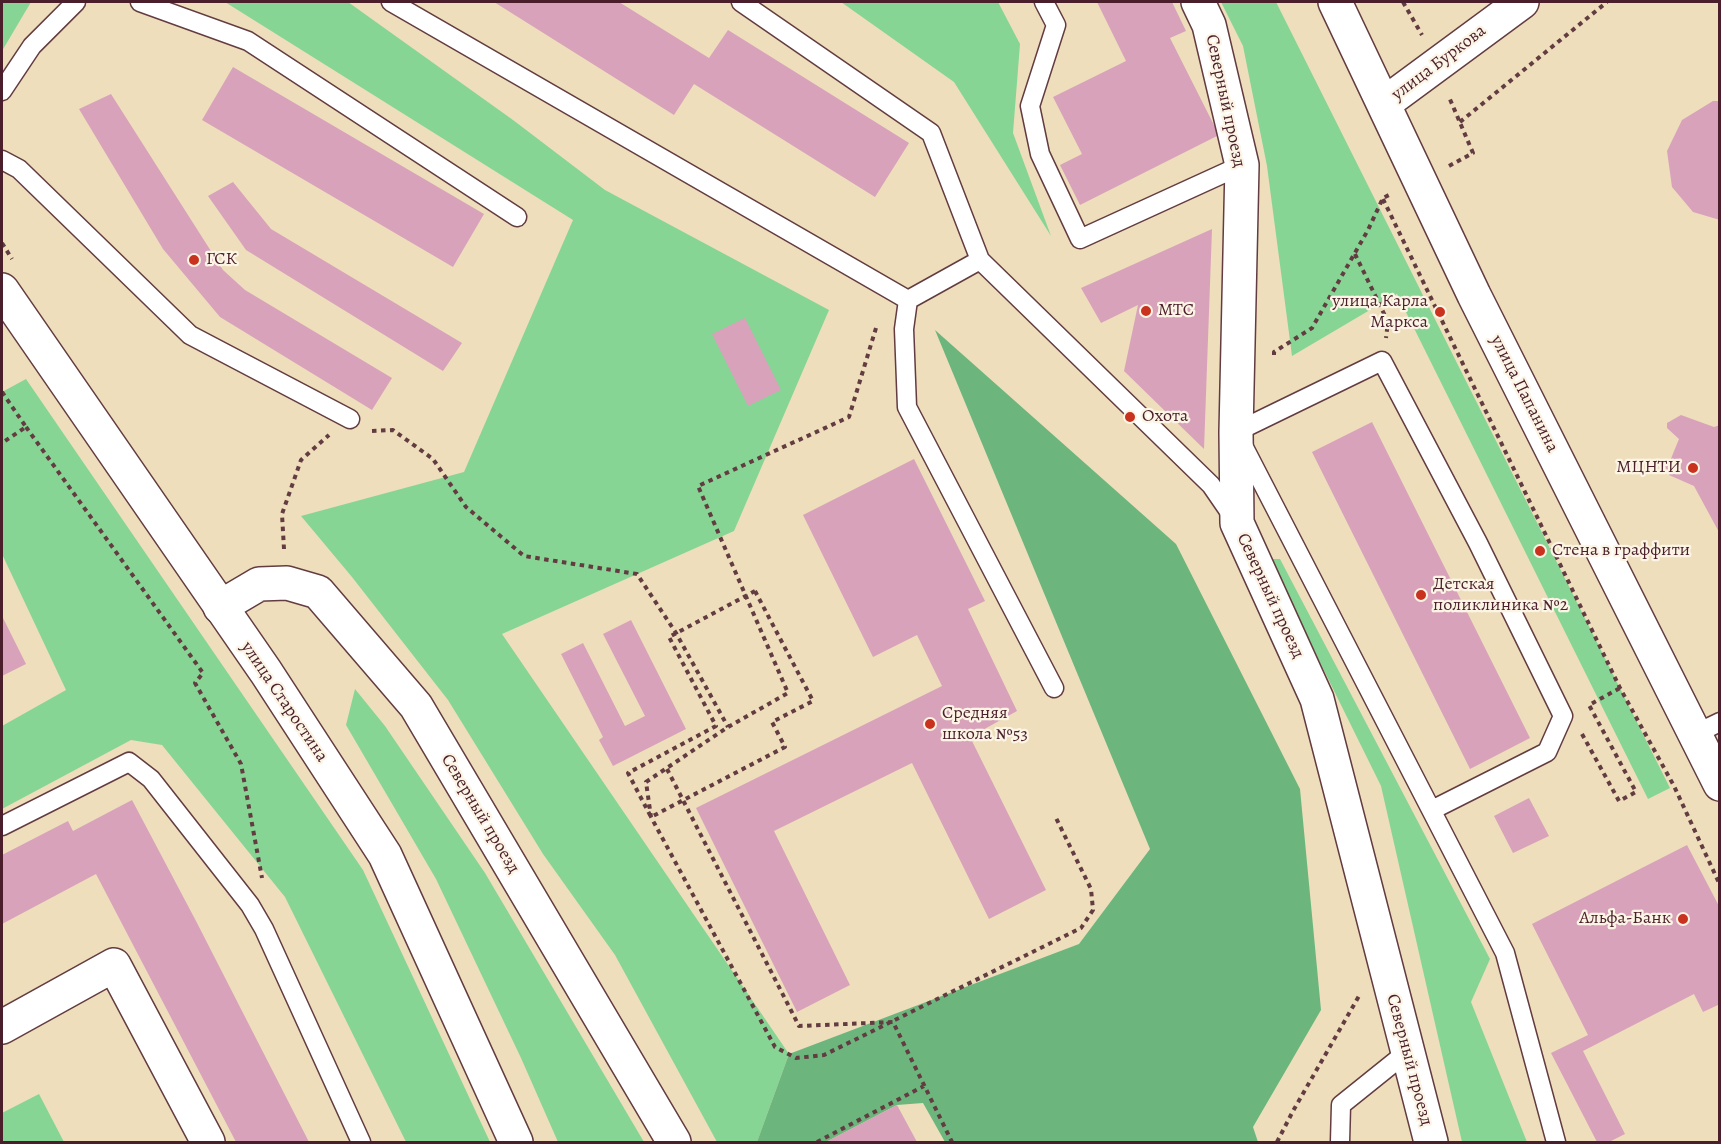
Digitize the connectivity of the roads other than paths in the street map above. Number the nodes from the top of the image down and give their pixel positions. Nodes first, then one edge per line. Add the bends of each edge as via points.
1 (76, 2) edge
2 (140, 2) edge
3 (391, 2) edge
4 (741, 2) edge
5 (1044, 2) edge
6 (1198, 2) edge
7 (1335, 2) edge
8 (1522, 2) edge
9 (2, 91) edge
10 (1385, 103) junction
11 (2, 160) edge
12 (1242, 165) junction
13 (517, 217) dead end
14 (980, 260) junction
15 (2, 290) edge
16 (908, 300) junction
17 (356, 425) road end
18 (1236, 432) junction
19 (1237, 524) junction
20 (220, 607) junction
21 (1054, 688) dead end
22 (1707, 728) edge
23 (1719, 784) edge
24 (1432, 810) junction
25 (2, 826) edge
26 (2, 1027) edge
27 (1407, 1052) junction
28 (208, 1143) edge
29 (361, 1143) edge
30 (516, 1143) edge
31 (674, 1143) edge
32 (1340, 1143) edge
33 (1431, 1143) edge
34 (1556, 1143) edge

1 - 9 lane via 32,46
2 - 13 lane via 248,41
3 - 16 lane
4 - 14 lane via 931,132
5 - 12 lane via 1056,25 1030,106 1040,154 1080,239
6 - 12 street, Северный проезд via 1209,25
7 - 10 street, улица Папанина
8 - 10 street, улица Буркова
10 - 22 street, улица Папанина via 1474,295
11 - 17 lane via 19,169 190,334
12 - 18 street, Северный проезд
14 - 16 lane
14 - 19 lane via 1211,485
15 - 20 street, улица Старостина
16 - 21 lane via 904,329 907,407
18 - 19 street, Северный проезд
18 - 24 lane
18 - 24 lane via 1382,361 1478,543 1563,716 1548,752
19 - 27 street, Северный проезд via 1317,699
20 - 30 street, улица Старостина via 385,855
20 - 31 street, Северный проезд via 260,584 287,583 318,592 416,706
22 - 23 street, улица Папанина
24 - 34 lane via 1505,953
25 - 29 lane via 129,762 151,779 250,905 264,929
26 - 28 street via 114,965
27 - 32 lane via 1341,1105
27 - 33 street, Северный проезд

